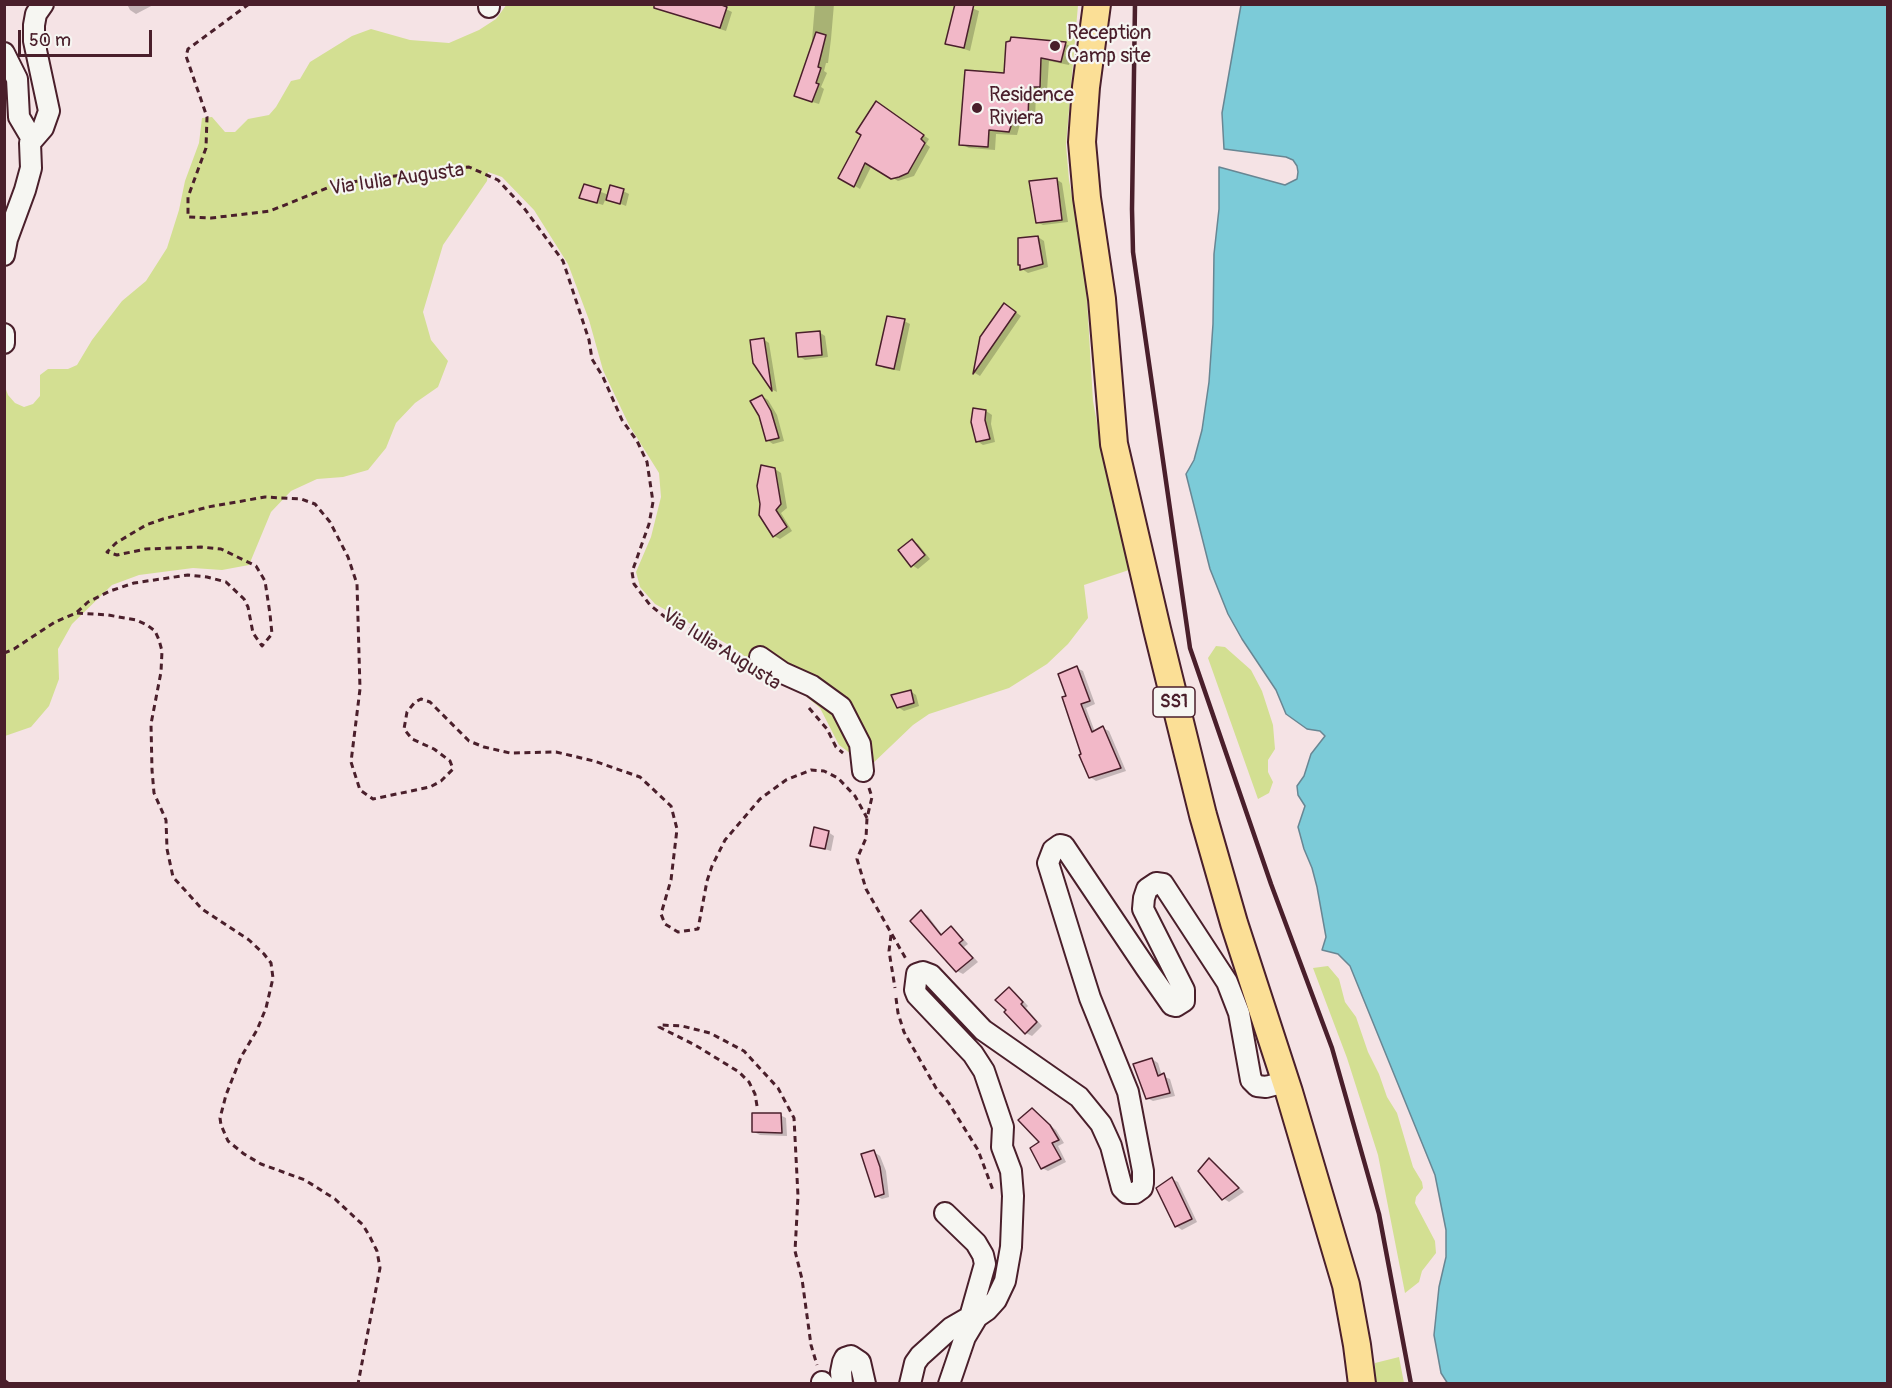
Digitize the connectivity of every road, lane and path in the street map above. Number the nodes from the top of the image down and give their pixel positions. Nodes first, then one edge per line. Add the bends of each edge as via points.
1 (43, 4) edge
2 (249, 4) edge
3 (1097, 4) edge
4 (4, 53) edge
5 (33, 139) junction
6 (4, 255) edge
7 (4, 334) edge
8 (4, 343) edge
9 (76, 613) junction
10 (4, 653) edge
11 (753, 660) joint
12 (804, 702) dead end
13 (863, 771) junction
14 (867, 818) junction
15 (891, 935) junction
16 (916, 982) junction
17 (1285, 1082) junction
18 (757, 1106) dead end
19 (945, 1213) dead end
20 (1013, 1218) junction
21 (973, 1317) junction
22 (4, 1380) edge
23 (9, 1383) edge
24 (358, 1383) edge
25 (829, 1383) edge
26 (865, 1383) edge
27 (910, 1383) edge
28 (949, 1383) edge
29 (1362, 1383) edge

1 - 5 street via 36,14 34,41 49,111 43,128
2 - 11 path, Via Iulia Augusta via 188,49 186,56 207,117 206,148 188,197 188,218 270,211 338,184 469,166 498,180 563,261 592,359 647,462 653,502 632,572 634,584 665,617
3 - 17 main road, SS1 via 1082,142 1102,299 1114,444 1200,806
4 - 5 street via 17,79 19,117
5 - 6 street via 26,190
7 - 8 street
9 - 10 path
9 - 14 path via 88,602 134,583 207,576 226,582 244,599 262,646 272,634 266,581 256,566 221,549 201,547 146,549 117,555 107,552 146,525 163,519 266,496 301,499 315,504 330,522 357,584 360,689 351,762 360,790 373,799 430,786 453,769 450,761 412,739 404,729 407,712 421,699 430,702 469,741 483,747 510,753 556,752 639,777 672,806 677,829 671,880 661,914 665,924 678,932 698,929 707,881 725,840 760,799 786,780 811,770 838,777
9 - 24 path via 136,620 154,631 159,640 161,672 151,724 152,770 154,793 166,820 166,849 173,877 202,909 264,954 271,963 273,978 266,1008 226,1095 221,1125 228,1141 244,1154 306,1180 335,1199 370,1237 380,1268
11 - 13 street via 812,686 841,707 860,744
12 - 13 path via 827,729 836,747
13 - 14 path via 872,797
14 - 15 path via 866,838 858,859 866,889
15 - 16 path
15 - 20 path via 889,951 904,1032 978,1150 999,1205
16 - 17 street via 923,972 931,975 983,1030 1079,1097 1101,1124 1122,1188 1127,1193 1140,1191 1143,1171 1128,1092 1090,998 1048,863 1053,850 1064,846 1176,1006 1184,1001 1184,990 1143,909 1150,886 1159,882 1165,886 1227,982 1239,1013 1251,1080 1266,1087
16 - 20 street via 917,995 984,1071 1003,1127 1002,1147 1011,1171
17 - 29 main road, SS1 via 1346,1285
18 - 25 path via 755,1094 739,1072 659,1027 660,1024 711,1033 744,1051 778,1088 794,1118 798,1196 795,1251 811,1345
19 - 21 street via 983,1255 985,1264
20 - 21 street via 1005,1281 996,1300
21 - 27 street via 951,1328 920,1356
21 - 28 street
22 - 23 path
25 - 26 street via 851,1356 860,1362

